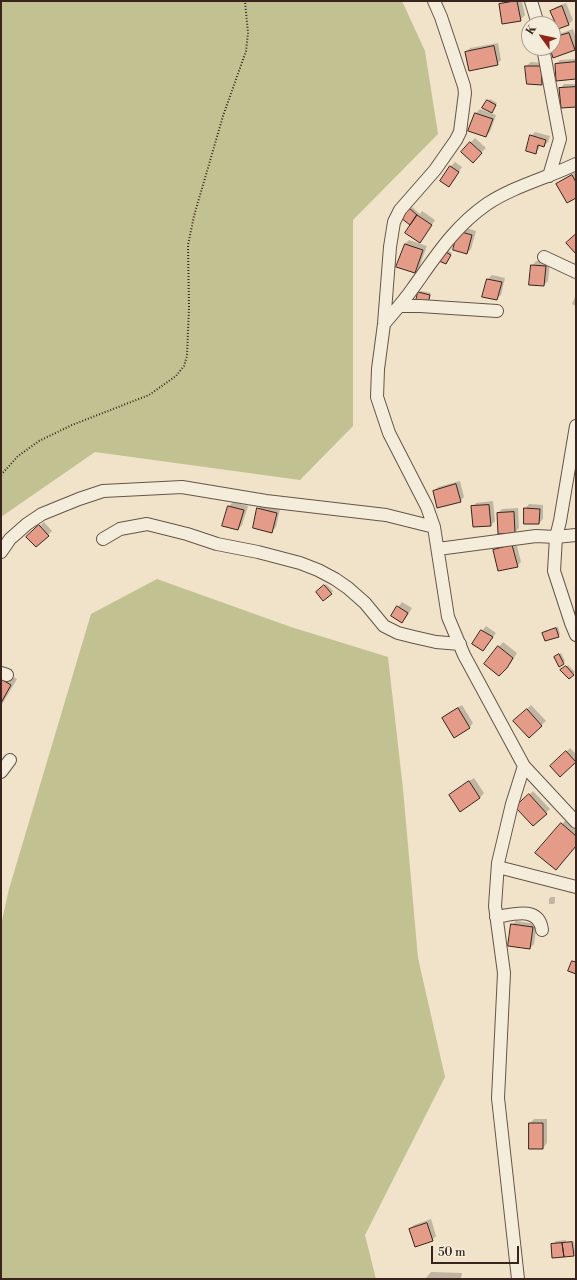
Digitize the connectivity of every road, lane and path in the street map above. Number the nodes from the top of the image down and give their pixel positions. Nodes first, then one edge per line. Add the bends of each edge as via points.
1 (245, 1) edge
2 (434, 1) edge
3 (531, 1) edge
4 (536, 16) edge
5 (544, 56) edge
6 (576, 164) edge
7 (549, 176) junction
8 (544, 257) dead end
9 (576, 272) edge
10 (399, 306) junction
11 (497, 311) dead end
12 (384, 324) junction
13 (576, 426) edge
14 (1, 475) edge
15 (434, 527) junction
16 (576, 535) edge
17 (556, 537) junction
18 (103, 539) dead end
19 (438, 549) junction
20 (1, 552) edge
21 (576, 635) edge
22 (460, 644) junction
23 (10, 760) dead end
24 (524, 766) junction
25 (1, 772) edge
26 (576, 822) edge
27 (498, 867) junction
28 (576, 887) edge
29 (496, 917) junction
30 (542, 930) dead end
31 (518, 1279) edge

1 - 14 path via 248,33 246,51 223,116 188,245 189,307 187,356 184,366 176,376 150,395 72,425 39,441 18,456
2 - 12 street via 464,86 460,132 435,170 400,210 394,222
3 - 4 street
5 - 7 street via 560,139
6 - 7 street
7 - 10 street via 518,188 468,218 436,255
8 - 9 street
10 - 11 street
10 - 12 street
12 - 15 street via 377,397 389,433 427,507
13 - 17 street
15 - 19 street
15 - 20 street via 386,515 266,501 182,486 102,491 79,499 42,514 27,524 10,539
16 - 17 street
17 - 19 street via 536,536
17 - 21 street via 554,571
18 - 22 street via 120,529 146,524 300,563 324,573 348,588 365,603 384,626 421,639
19 - 22 street via 448,617
22 - 24 street
23 - 25 street
24 - 26 street
24 - 27 street via 512,804
27 - 28 street
27 - 29 street
29 - 30 street via 528,914 541,922
29 - 31 street via 504,973 498,1098

